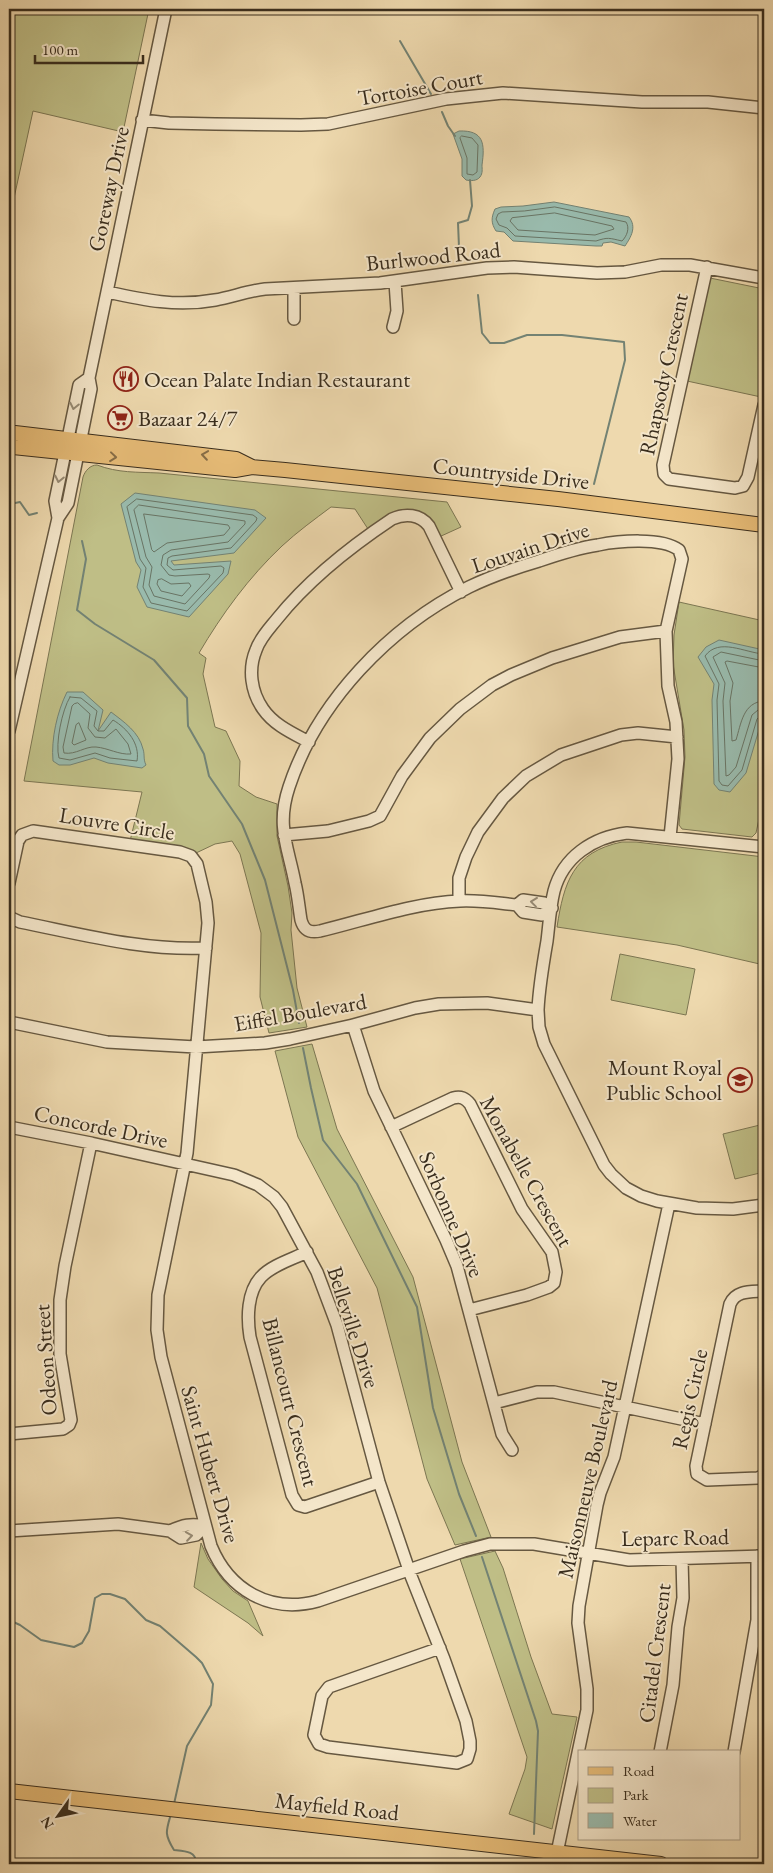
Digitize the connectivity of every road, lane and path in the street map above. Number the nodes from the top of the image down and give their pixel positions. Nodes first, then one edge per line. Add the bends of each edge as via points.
1 (166, 9) edge
2 (764, 108) edge
3 (142, 120) junction
4 (707, 267) junction
5 (764, 278) edge
6 (395, 282) junction
7 (294, 288) junction
8 (107, 292) junction
9 (294, 319) dead end
10 (393, 327) dead end
11 (764, 404) edge
12 (9, 435) edge
13 (9, 443) edge
14 (73, 446) junction
15 (764, 525) edge
16 (461, 592) junction
17 (666, 631) junction
18 (9, 731) edge
19 (678, 737) junction
20 (308, 742) junction
21 (284, 836) junction
22 (670, 837) junction
23 (764, 847) edge
24 (9, 883) edge
25 (459, 901) junction
26 (552, 908) junction
27 (9, 917) edge
28 (206, 948) junction
29 (538, 1010) junction
30 (9, 1022) edge
31 (354, 1025) junction
32 (196, 1047) junction
33 (9, 1127) edge
34 (391, 1127) junction
35 (91, 1143) junction
36 (185, 1165) junction
37 (669, 1204) junction
38 (764, 1205) edge
39 (307, 1252) junction
40 (764, 1291) edge
41 (469, 1310) junction
42 (494, 1403) junction
43 (625, 1407) junction
44 (705, 1424) junction
45 (9, 1434) edge
46 (512, 1450) dead end
47 (764, 1475) edge
48 (379, 1482) junction
49 (205, 1526) junction
50 (9, 1531) edge
51 (587, 1554) junction
52 (760, 1556) edge
53 (682, 1559) junction
54 (409, 1569) junction
55 (440, 1648) junction
56 (579, 1750) edge
57 (660, 1750) edge
58 (734, 1750) edge
59 (578, 1753) edge
60 (9, 1790) edge
61 (557, 1853) junction
62 (661, 1864) edge

1 - 3 street, Goreway Drive
2 - 3 street, Tortoise Court via 708,102 642,102 503,93 446,99 328,124
3 - 8 street, Goreway Drive
4 - 5 street, Burlwood Road
4 - 6 street, Burlwood Road via 671,265 597,273 488,268
4 - 11 street, Rhapsody Crescent via 663,465 664,474 669,479 735,488 743,486 748,477
6 - 7 street, Burlwood Road
6 - 10 street via 397,311
7 - 8 street, Burlwood Road via 250,291 180,304
7 - 9 street
8 - 14 street, Goreway Drive via 89,378 92,389
12 - 14 main road, Countryside Drive via 15,433
13 - 14 main road, Countryside Drive via 13,447
14 - 15 main road, Countryside Drive via 236,459 252,467 558,499
14 - 18 street, Goreway Drive via 55,501 58,518
16 - 17 street, Louvain Drive via 501,573 584,547 624,541 668,545 679,550 682,559
16 - 20 street, Louvain Drive via 414,622 372,658 353,678
16 - 20 street via 425,520 406,516 392,519 367,536 302,591 261,639 253,660 252,679 259,702 271,719
17 - 19 street, Louvain Drive via 668,686
17 - 21 street via 620,637 552,658 511,675 466,704 430,738 402,776 380,816 334,830
19 - 22 street, Louvain Drive via 678,775
19 - 25 street via 638,733 620,735 567,752 526,776 503,798 478,832 460,878
20 - 21 street, Louvain Drive via 285,799
21 - 25 street, Louvain Drive via 301,920 311,932 413,907
22 - 23 street
22 - 26 street via 627,833 594,841 578,852 561,873
24 - 28 street, Louvre Circle via 18,841 27,832 180,852 191,856 197,864 206,902
25 - 26 street, Louvain Drive via 517,905 523,912 542,915
26 - 29 street
27 - 28 street via 135,945
28 - 32 street, Louvre Circle
29 - 31 street, Eiffel Boulevard via 487,1003 439,1004
29 - 37 street via 544,1044 604,1165 626,1188
30 - 32 street, Eiffel Boulevard via 107,1042
31 - 32 street, Eiffel Boulevard via 290,1039
31 - 34 street, Sorbonne Drive via 370,1081
32 - 36 street, Saint Hubert Drive
33 - 35 street, Concorde Drive
34 - 41 street, Sorbonne Drive via 452,1253
34 - 41 street, Monabelle Crescent via 453,1098 466,1099 522,1209 552,1252 556,1278 549,1287
35 - 36 street, Concorde Drive
35 - 45 street, Odeon Street via 60,1300 60,1354 71,1420 63,1429
36 - 39 street, Belleville Drive via 247,1179 266,1190 282,1207
36 - 49 street, Saint Hubert Drive via 158,1296 156,1330
37 - 38 street via 722,1210
37 - 43 street, Maisonneuve Boulevard
39 - 48 street, Belleville Drive via 337,1325
39 - 48 street, Billancourt Crescent via 262,1276 253,1291 248,1316 250,1338 292,1495 298,1505 305,1507
40 - 44 street, Regis Circle via 740,1293 732,1298
41 - 42 street, Sorbonne Drive
42 - 43 street via 554,1392
42 - 46 street, Sorbonne Drive via 502,1434
43 - 44 street
43 - 51 street, Maisonneuve Boulevard via 614,1457 600,1492
44 - 47 street, Regis Circle via 696,1466 702,1478 758,1478
48 - 54 street, Belleville Drive
49 - 50 street via 182,1525 170,1531 118,1524
49 - 54 street, Saint Hubert Drive via 214,1555 226,1574 247,1592 274,1602 311,1602
51 - 53 street, Leparc Road via 629,1560
51 - 54 street, Saint Hubert Drive via 523,1543 490,1544
51 - 56 street, Maisonneuve Boulevard via 578,1623 587,1710
52 - 53 street, Leparc Road
52 - 58 street via 757,1620
53 - 57 street, Citadel Crescent via 683,1598 673,1685
54 - 55 street, Belleville Drive
55 - 55 street, Belleville Drive via 329,1687 322,1696 314,1734 319,1744 456,1763 467,1759 469,1733
59 - 61 street, Maisonneuve Boulevard
60 - 61 main road, Mayfield Road
61 - 62 main road, Mayfield Road

